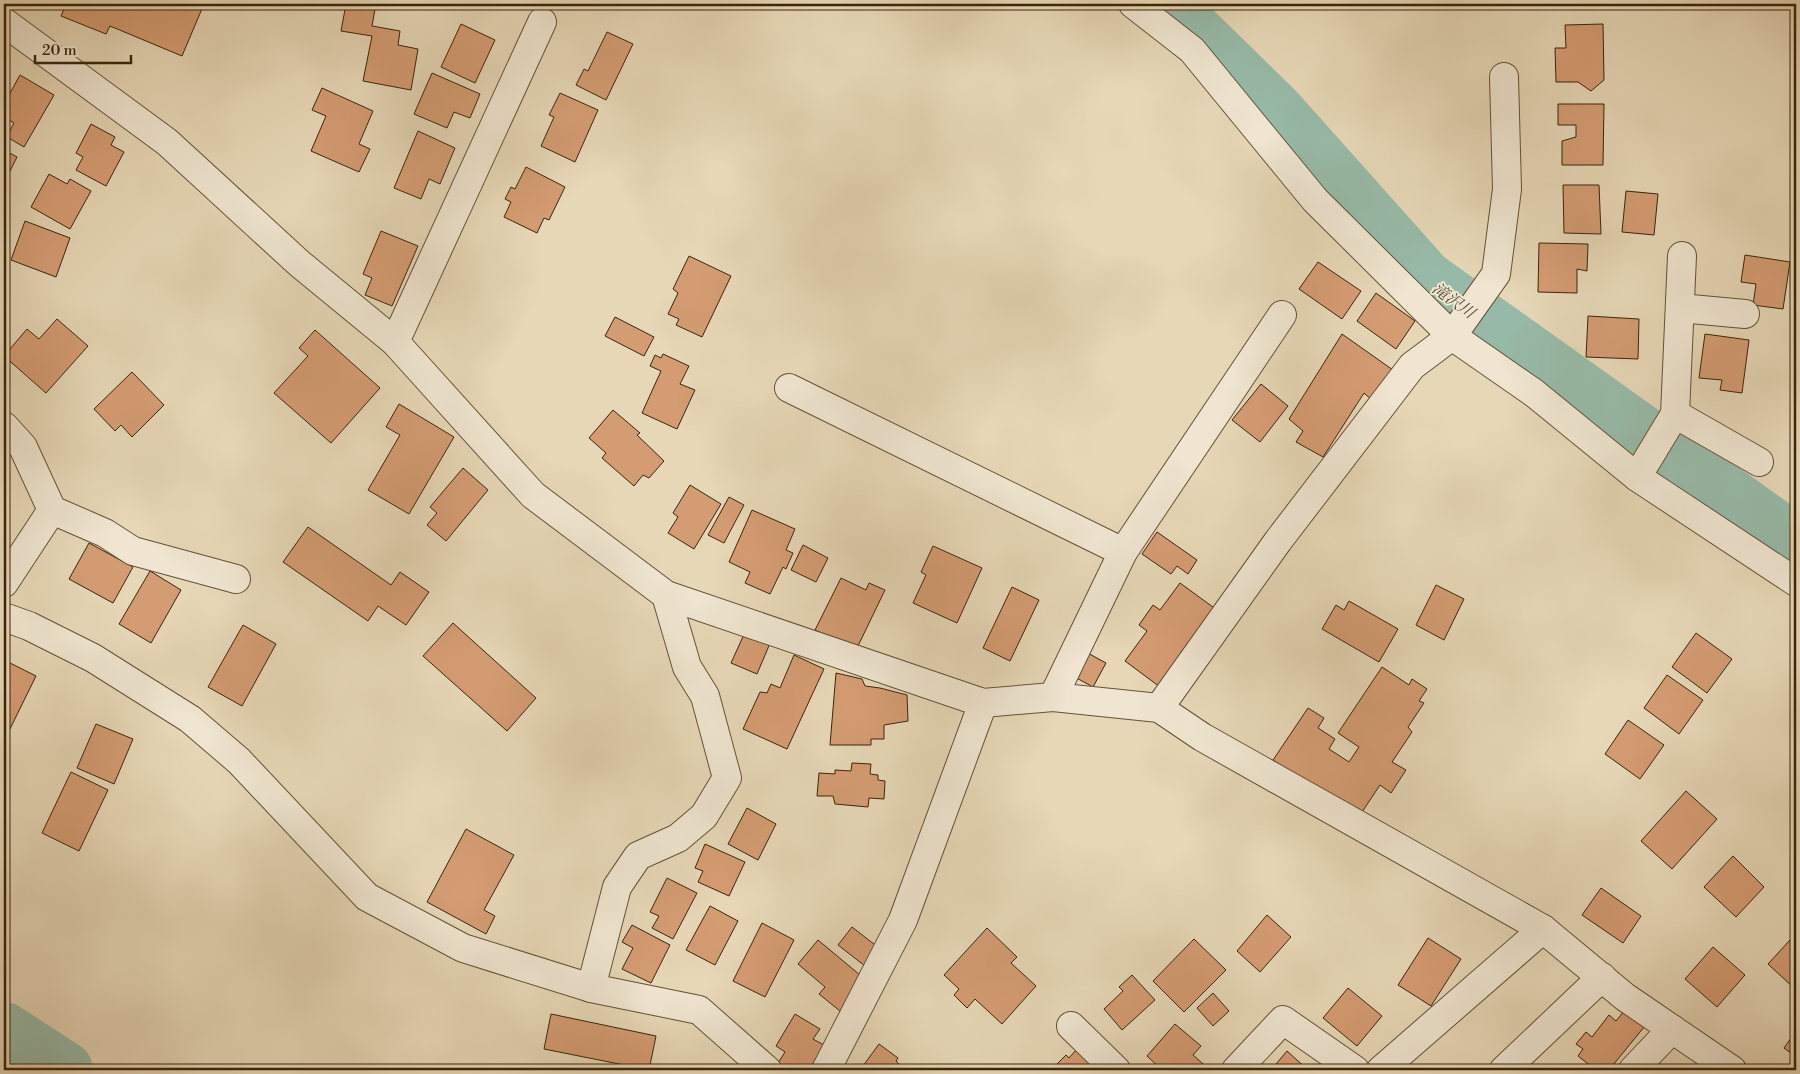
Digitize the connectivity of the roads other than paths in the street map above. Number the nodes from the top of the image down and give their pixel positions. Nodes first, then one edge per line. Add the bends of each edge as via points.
1 (1133, 4) edge
2 (4, 22) edge
3 (542, 22) dead end
4 (1504, 77) dead end
5 (1682, 256) dead end
6 (1680, 308) junction
7 (1745, 314) dead end
8 (1282, 315) dead end
9 (1452, 336) junction
10 (396, 342) junction
11 (789, 388) dead end
12 (1675, 414) junction
13 (4, 426) edge
14 (1759, 462) dead end
15 (1637, 477) junction
16 (52, 510) junction
17 (1123, 552) junction
18 (236, 579) dead end
19 (1796, 582) edge
20 (4, 583) edge
21 (666, 595) junction
22 (4, 617) edge
23 (1053, 697) junction
24 (983, 703) junction
25 (1159, 708) junction
26 (1543, 929) junction
27 (1602, 978) junction
28 (591, 988) junction
29 (1071, 1026) dead end
30 (1672, 1029) junction
31 (767, 1070) edge
32 (826, 1070) edge
33 (1116, 1070) edge
34 (1236, 1070) edge
35 (1354, 1070) edge
36 (1381, 1070) edge
37 (1504, 1070) edge
38 (1633, 1070) edge
39 (1732, 1070) edge

1 - 9 street via 1192,50 1315,200
2 - 10 street via 167,142 300,264
3 - 10 street
4 - 9 street via 1507,190 1496,274
5 - 6 street
6 - 7 street
6 - 12 street
8 - 17 street
9 - 15 street via 1534,393
9 - 25 street via 1412,366 1278,541
10 - 21 street via 533,495
11 - 17 street
12 - 14 street
12 - 15 street
13 - 16 street via 23,446
15 - 19 street
16 - 18 street via 105,533 133,551
16 - 20 street
17 - 23 street
21 - 24 street
21 - 28 street via 687,668 705,696 728,778 704,816 678,838 638,856 622,879
22 - 28 street via 30,626 93,658 190,719 239,761 367,897 463,948
23 - 24 street
23 - 25 street
24 - 32 street via 903,920
25 - 26 street via 1202,737
26 - 27 street
26 - 36 street
27 - 30 street
27 - 37 street
28 - 31 street via 699,1010
29 - 33 street
30 - 38 street
30 - 39 street
34 - 35 street via 1283,1020

